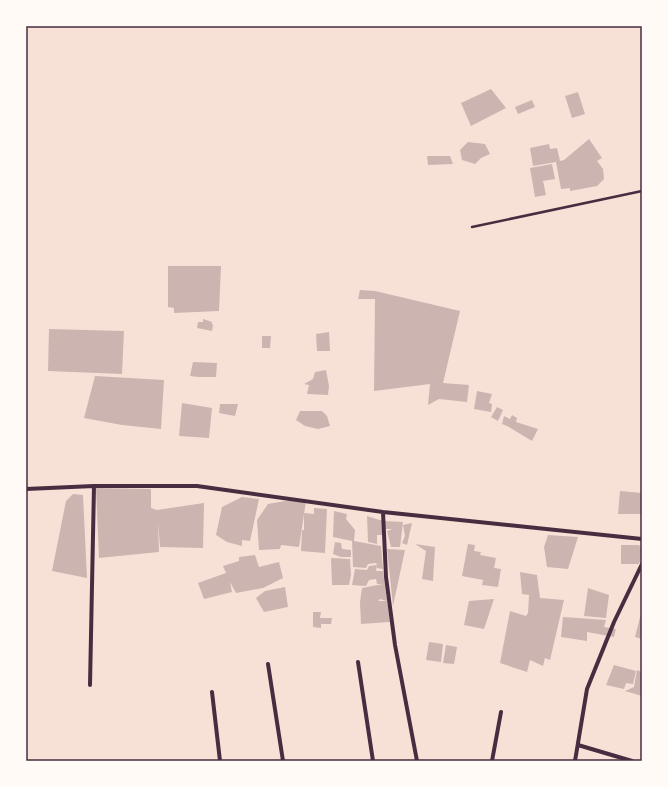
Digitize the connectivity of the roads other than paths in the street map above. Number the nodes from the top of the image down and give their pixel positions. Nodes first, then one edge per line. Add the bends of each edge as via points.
1 (94, 486) junction
2 (26, 489) edge
3 (383, 512) junction
4 (642, 539) edge
5 (642, 564) edge
6 (358, 662) dead end
7 (268, 664) dead end
8 (90, 685) dead end
9 (212, 692) dead end
10 (501, 712) dead end
11 (578, 745) junction
12 (220, 761) edge
13 (283, 761) edge
14 (372, 761) edge
15 (417, 761) edge
16 (492, 761) edge
17 (575, 761) edge
18 (632, 761) edge

1 - 2 street
1 - 3 street via 197,486
1 - 8 street
3 - 4 street
3 - 15 street via 386,578 395,645
5 - 11 street via 614,622 587,689
6 - 14 street
7 - 13 street
9 - 12 street
10 - 16 street
11 - 17 street
11 - 18 street

